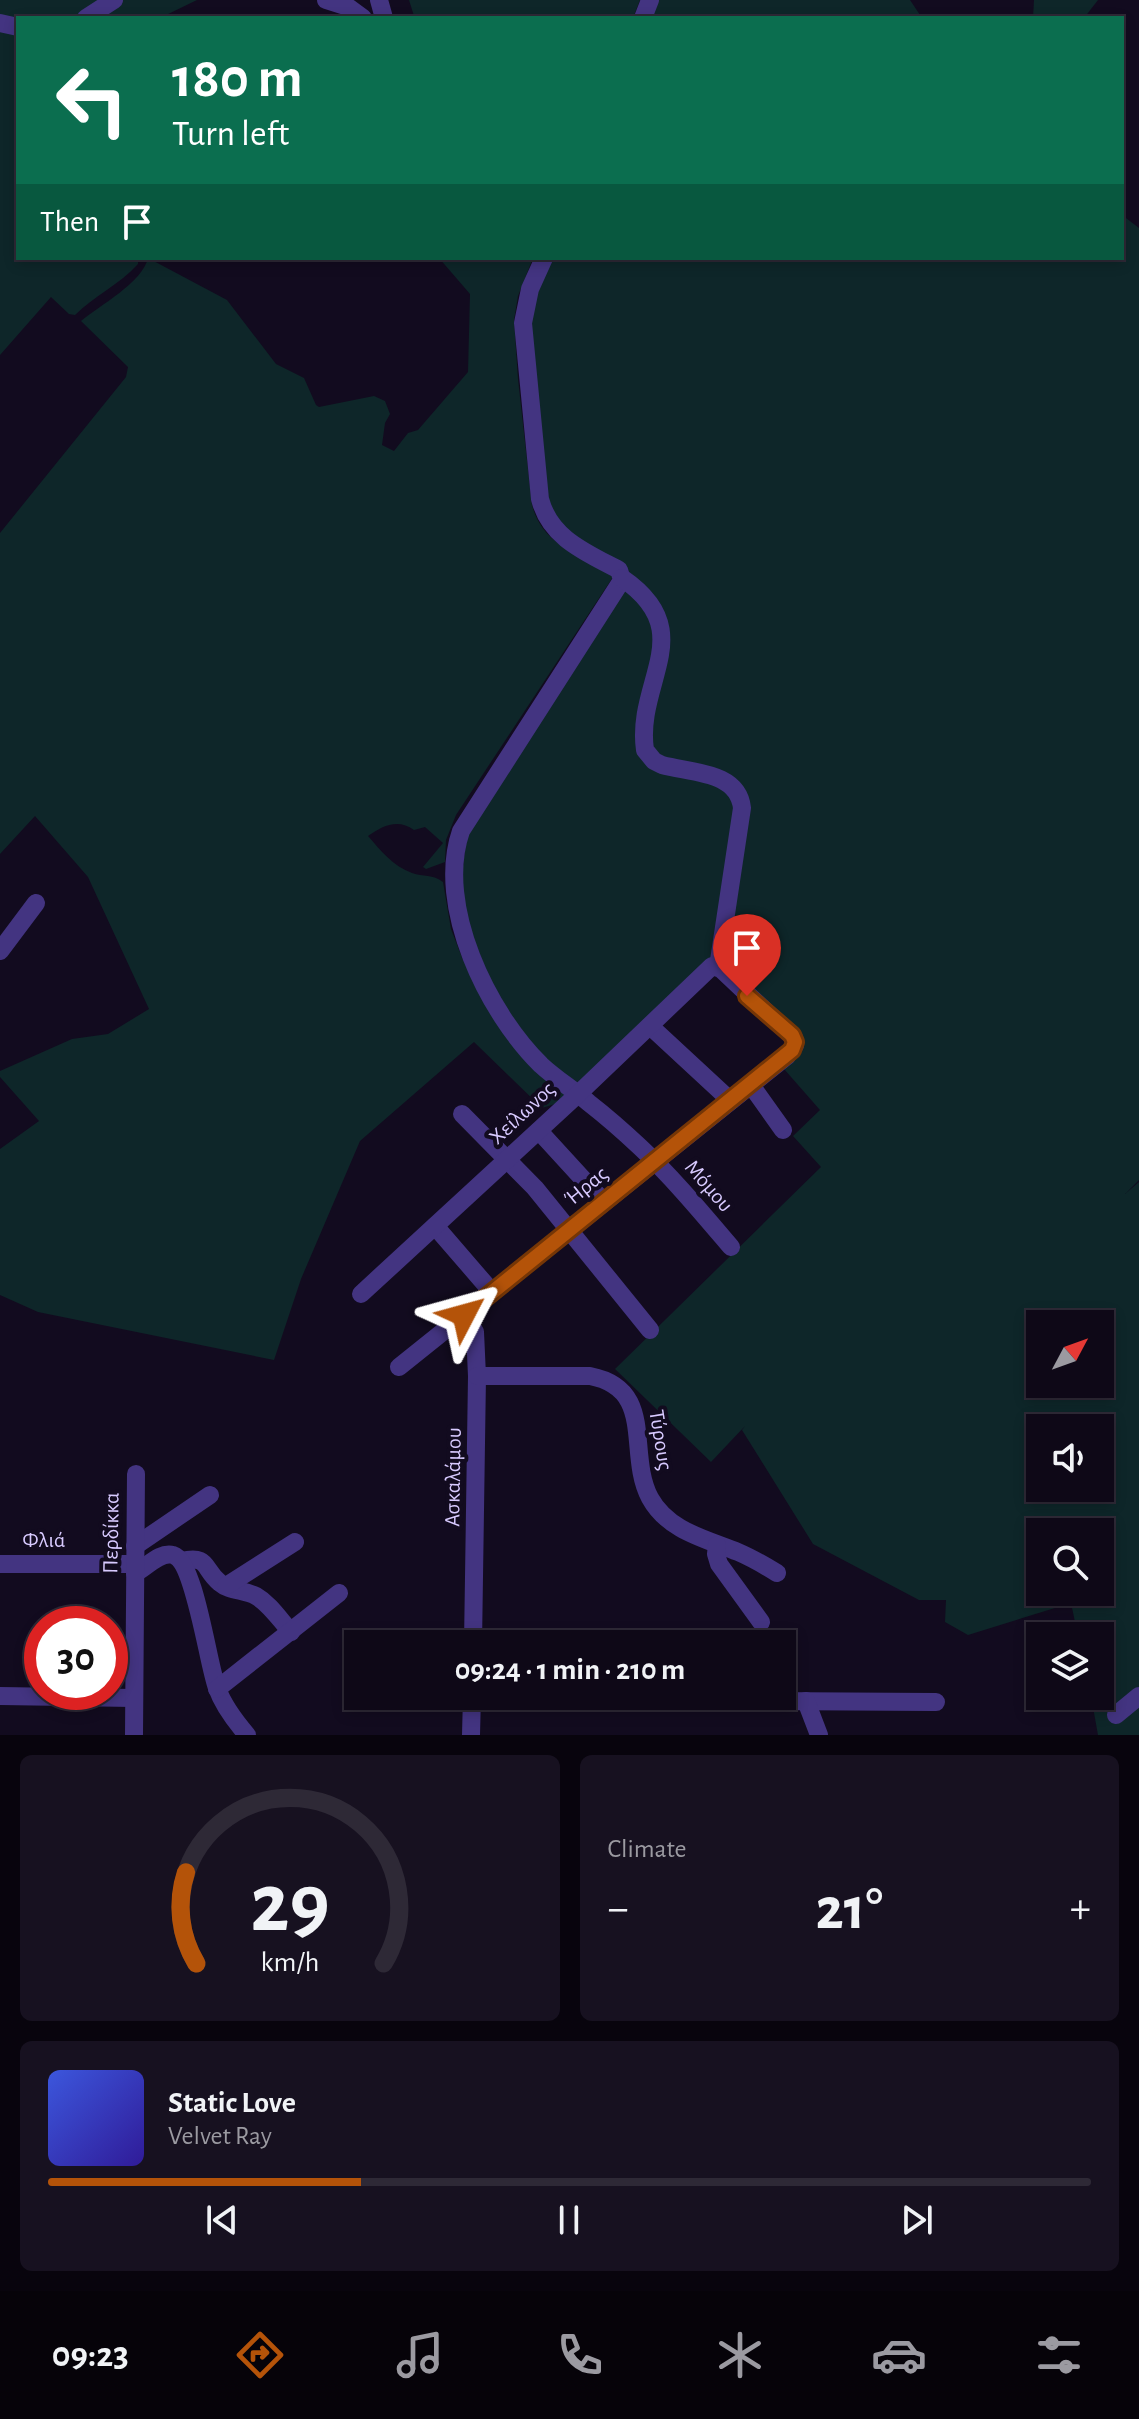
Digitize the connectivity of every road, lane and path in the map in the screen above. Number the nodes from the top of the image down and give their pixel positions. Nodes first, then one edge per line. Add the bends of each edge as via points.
1 (114, 0) edge
2 (326, 0) edge
3 (89, 16) edge
4 (360, 16) edge
5 (543, 260) edge
6 (622, 578) junction
7 (36, 903) dead end
8 (0, 951) edge
9 (716, 966) junction
10 (650, 1026) junction
11 (751, 1085) junction
12 (578, 1094) junction
13 (731, 1101) junction
14 (462, 1114) dead end
15 (783, 1130) dead end
16 (539, 1131) junction
17 (507, 1160) junction
18 (655, 1162) junction
19 (604, 1202) junction
20 (435, 1226) junction
21 (569, 1230) junction
22 (731, 1247) dead end
23 (492, 1292) junction
24 (361, 1294) dead end
25 (464, 1315) junction
26 (650, 1330) dead end
27 (399, 1367) dead end
28 (477, 1376) junction
29 (136, 1474) dead end
30 (210, 1495) dead end
31 (295, 1542) dead end
32 (717, 1545) junction
33 (135, 1561) junction
34 (181, 1561) junction
35 (0, 1564) edge
36 (777, 1573) dead end
37 (226, 1586) junction
38 (339, 1593) dead end
39 (761, 1622) dead end
40 (473, 1630) edge
41 (291, 1632) junction
42 (217, 1689) junction
43 (0, 1696) edge
44 (1139, 1696) edge
45 (134, 1698) junction
46 (796, 1701) edge
47 (806, 1701) junction
48 (936, 1702) dead end
49 (472, 1710) edge
50 (1116, 1715) dead end
51 (134, 1735) edge
52 (247, 1735) edge
53 (471, 1735) edge
54 (819, 1735) edge

1 - 3 street
2 - 4 street
5 - 6 street via 524,311 523,336 540,499 559,534 619,570
6 - 9 street via 646,599 662,631 645,750 662,765 724,780 741,799
6 - 12 street, Μόμου via 468,819 456,853 460,920 484,983 530,1054
7 - 8 street
9 - 10 street, Χείλωνος
9 - 11 street, Ήρας via 794,1038 792,1050
10 - 12 street, Χείλωνος
10 - 13 street
11 - 13 street, Ήρας
11 - 15 street
12 - 16 street, Χείλωνος
12 - 18 street, Μόμου
13 - 18 street, Ήρας
14 - 17 street
16 - 17 street, Χείλωνος
16 - 19 street
17 - 20 street, Χείλωνος
17 - 21 street
18 - 19 street, Ήρας
18 - 22 street, Μόμου
19 - 21 street, Ήρας
20 - 23 street
20 - 24 street, Χείλωνος
21 - 23 street, Ήρας
21 - 26 street
23 - 25 street, Ήρας
25 - 27 street, Ήρας
25 - 28 street, Ασκαλάμου via 475,1332
28 - 32 street, Τύρους via 590,1376 617,1385 632,1405 642,1477 656,1508 677,1526
28 - 40 street, Ασκαλάμου
29 - 33 street, Περδίκκα
30 - 33 street
31 - 37 street
32 - 36 street, Τύρους
32 - 39 street via 719,1564
33 - 34 street via 165,1555
33 - 35 street, Φλιά
33 - 45 street, Περδίκκα
34 - 37 street via 202,1561
34 - 42 street
37 - 41 street via 255,1595
38 - 41 street
41 - 42 street
42 - 52 street
43 - 45 street
44 - 50 street
45 - 51 street, Περδίκκα
46 - 47 street
47 - 48 street
47 - 54 street
49 - 53 street

